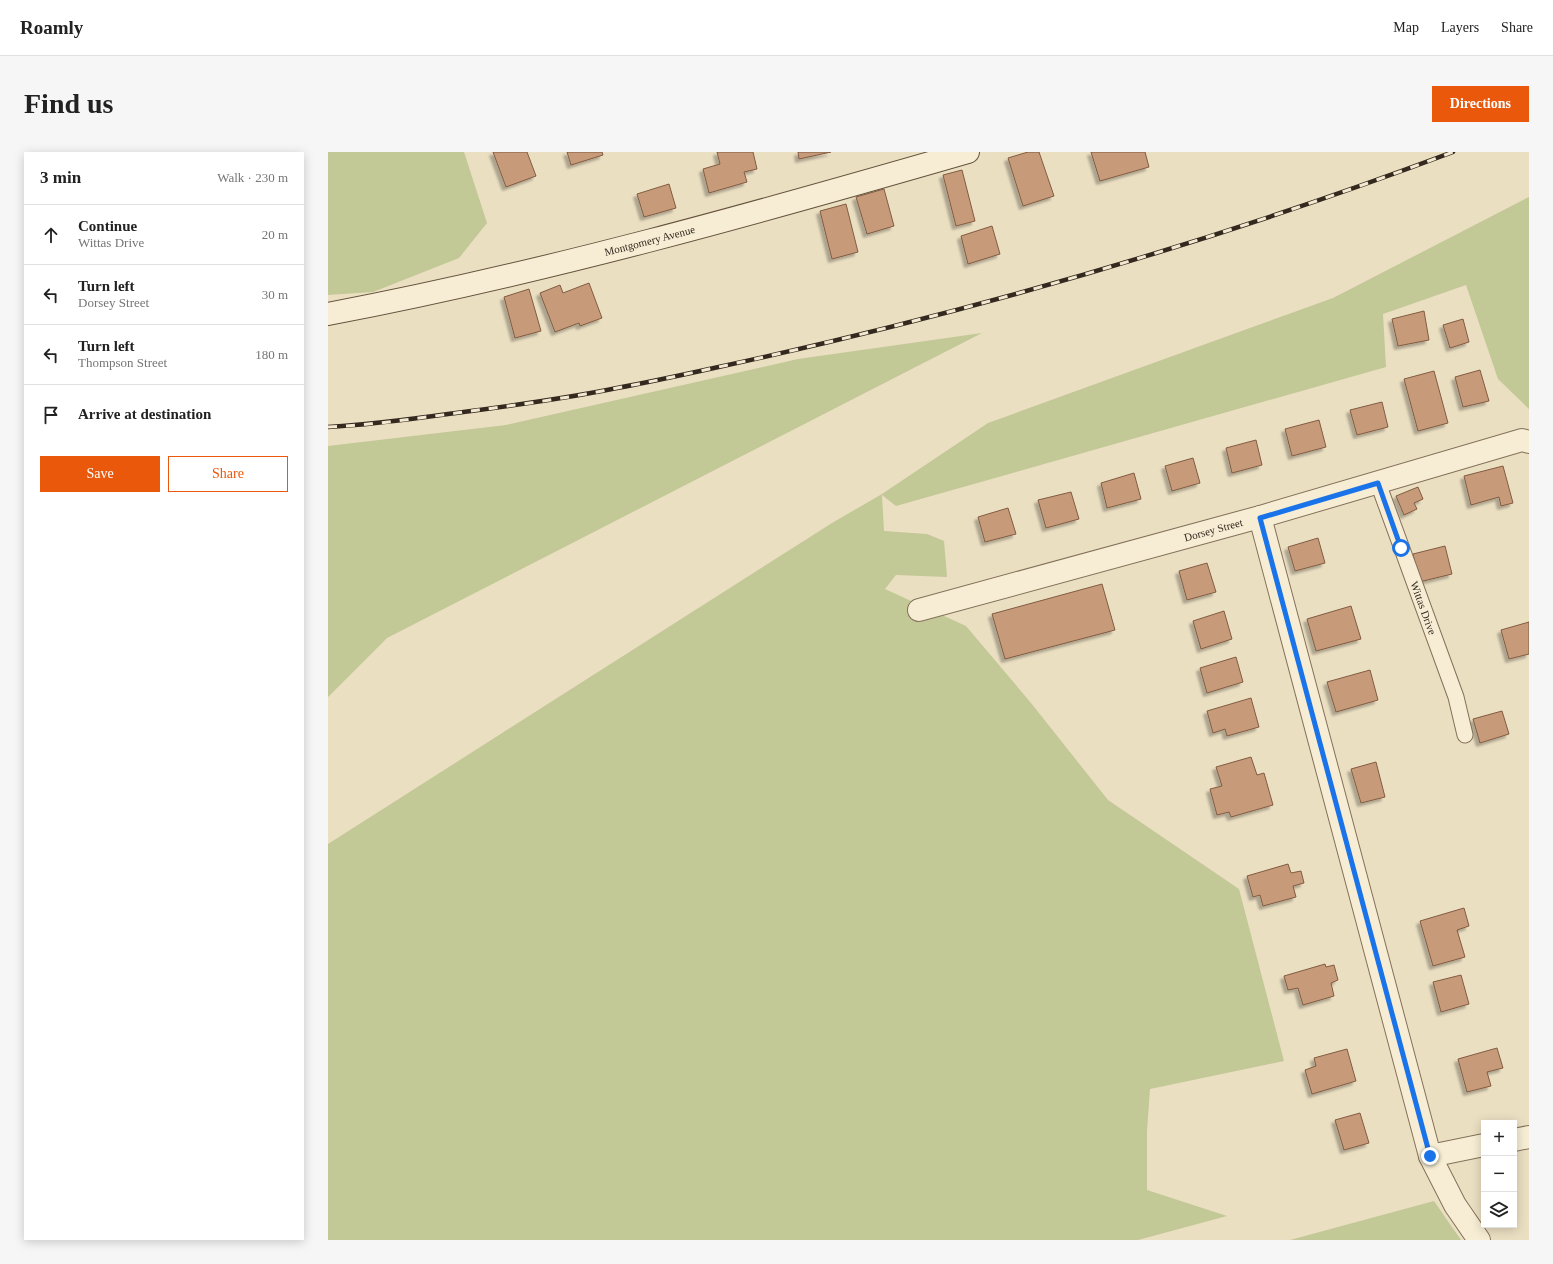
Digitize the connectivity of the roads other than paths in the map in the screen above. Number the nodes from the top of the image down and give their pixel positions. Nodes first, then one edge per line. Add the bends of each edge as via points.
1 (968, 152) edge
2 (328, 314) edge
3 (1529, 442) edge
4 (1378, 483) junction
5 (1260, 518) junction
6 (919, 610) dead end
7 (1465, 735) dead end
8 (1529, 1137) edge
9 (1517, 1139) edge
10 (1481, 1147) edge
11 (1430, 1156) junction
12 (1480, 1240) edge

1 - 2 street, Montgomery Avenue via 645,242
3 - 4 street, Dorsey Street via 1522,440
4 - 5 street, Dorsey Street
4 - 7 lane, Wittas Drive via 1456,697
5 - 6 street, Dorsey Street
5 - 11 street
8 - 9 street
10 - 11 street
11 - 12 street via 1455,1204

